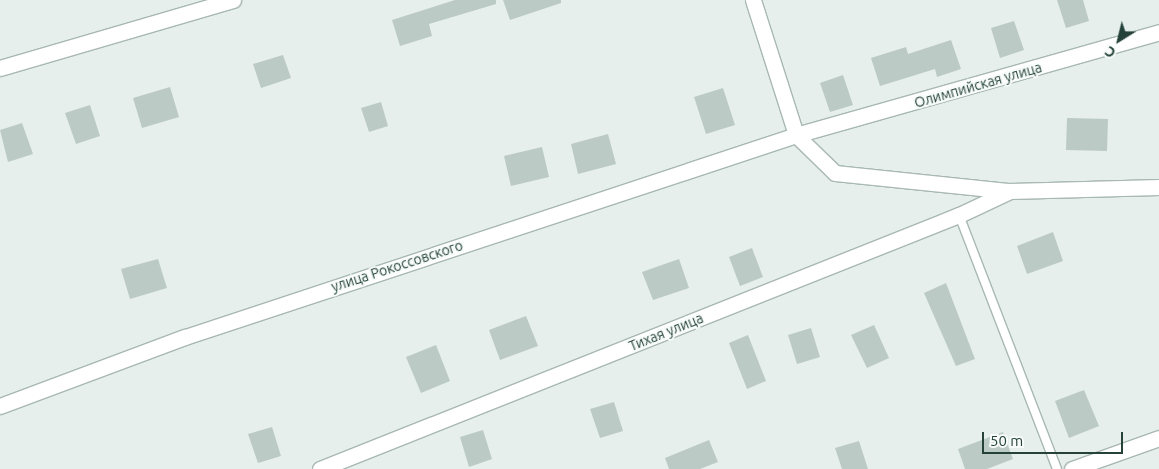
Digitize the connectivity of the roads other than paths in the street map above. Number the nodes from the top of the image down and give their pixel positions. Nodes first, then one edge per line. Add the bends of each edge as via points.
1 (233, 0) edge
2 (753, 0) edge
3 (1159, 32) edge
4 (0, 68) edge
5 (796, 135) junction
6 (1159, 187) edge
7 (1010, 192) junction
8 (959, 215) junction
9 (0, 406) edge
10 (1159, 438) edge
11 (320, 469) edge
12 (1057, 469) edge
13 (1072, 469) edge

1 - 4 street
2 - 5 street
3 - 5 street, Олимпийская улица
5 - 7 street via 835,173
5 - 9 street, улица Рокоссовского via 194,334
6 - 7 street
7 - 8 street, Тихая улица
8 - 11 street, Тихая улица
8 - 12 lane
10 - 13 street

